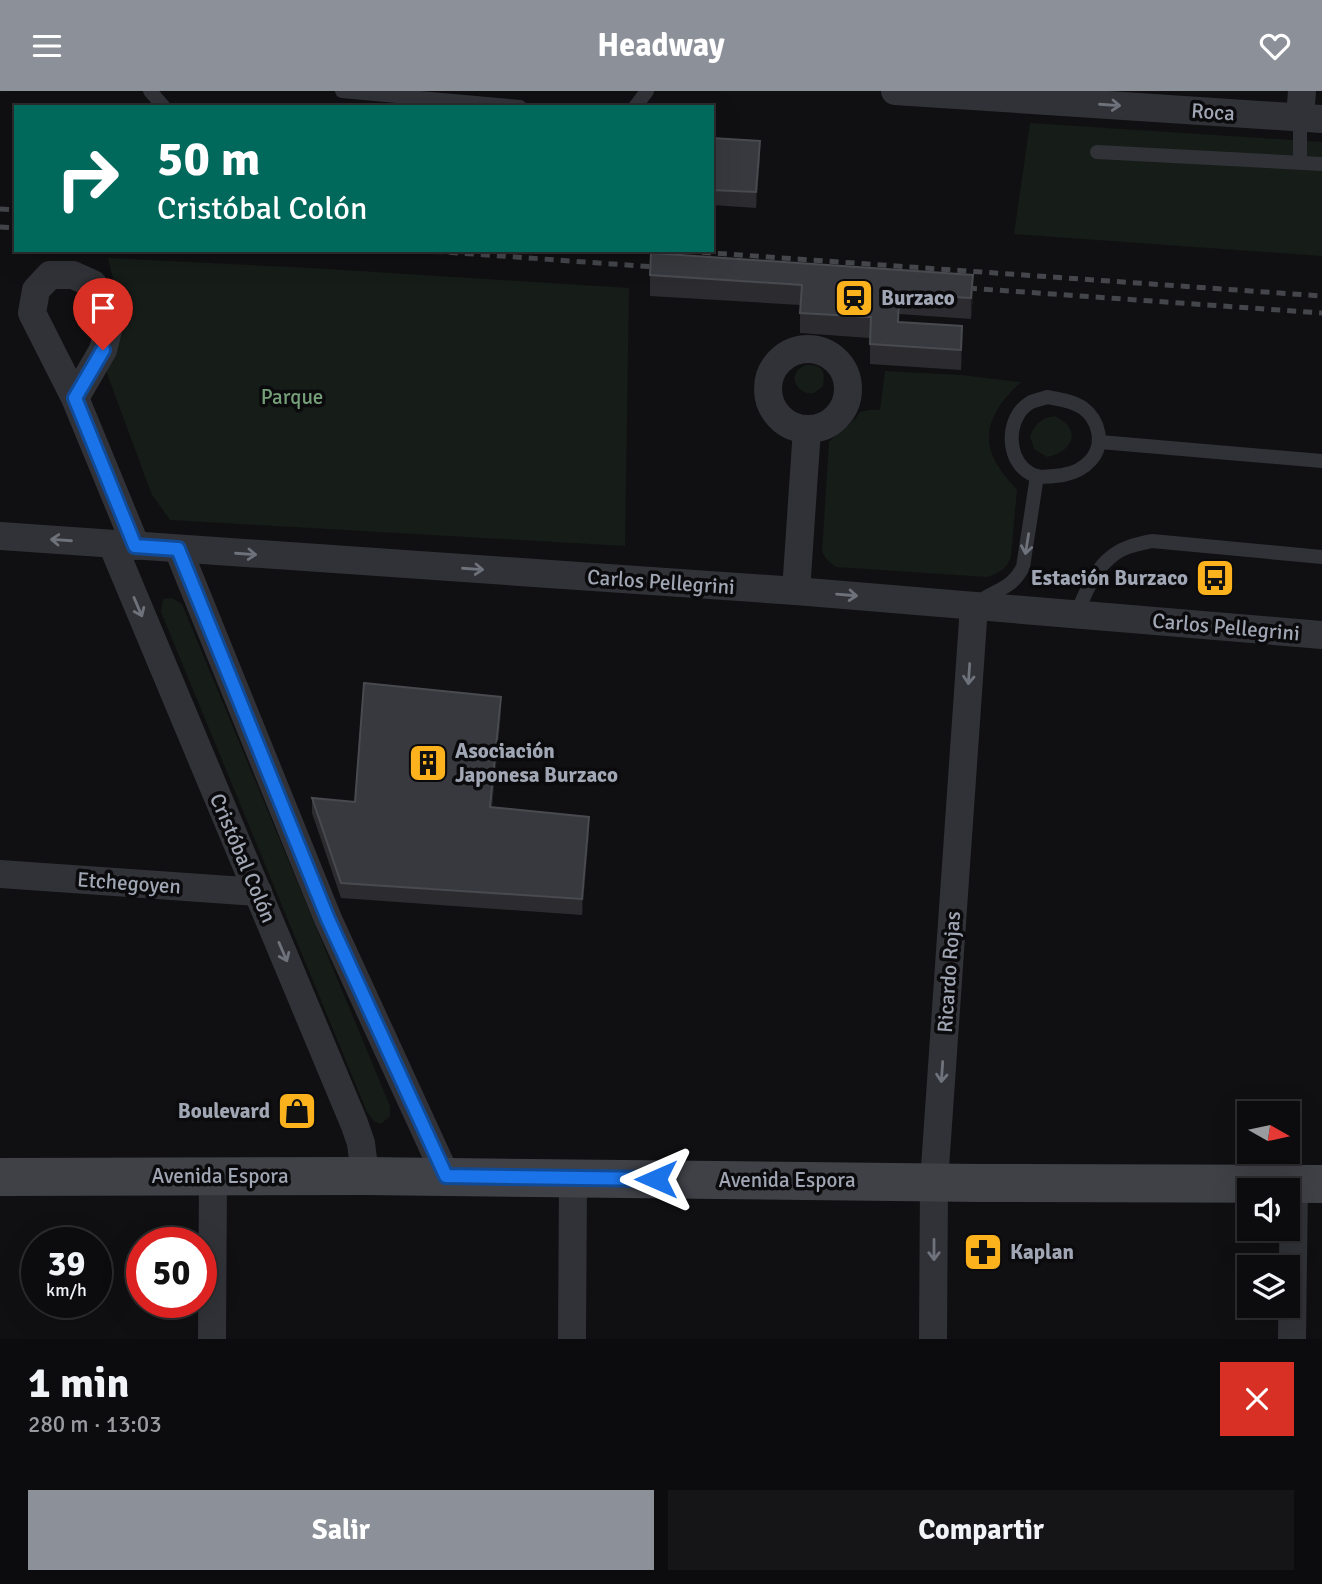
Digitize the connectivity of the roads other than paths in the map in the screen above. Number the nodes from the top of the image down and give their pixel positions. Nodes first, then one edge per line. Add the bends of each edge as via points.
1 (150, 91) edge
2 (342, 91) edge
3 (895, 91) edge
4 (162, 105) edge
5 (498, 105) edge
6 (1308, 109) edge
7 (1097, 152) dead end
8 (1300, 162) junction
9 (1322, 164) edge
10 (75, 398) dead end
11 (807, 429) dead end
12 (1100, 442) junction
13 (1322, 461) edge
14 (1037, 476) junction
15 (0, 536) edge
16 (124, 545) junction
17 (178, 549) junction
18 (1322, 557) edge
19 (796, 591) junction
20 (974, 605) junction
21 (1076, 614) junction
22 (1322, 635) edge
23 (0, 874) edge
24 (258, 892) junction
25 (213, 1176) junction
26 (365, 1176) junction
27 (446, 1176) junction
28 (0, 1177) edge
29 (573, 1178) junction
30 (934, 1182) junction
31 (1308, 1184) edge
32 (212, 1339) edge
33 (572, 1339) edge
34 (933, 1339) edge
35 (1292, 1339) edge

1 - 4 lane
2 - 5 lane
3 -> 6 street, Roca
6 - 8 lane
7 - 8 lane
8 - 9 lane
10 - 16 street, Cristóbal Colón
11 - 19 street
12 - 13 lane
12 - 14 lane via 1096,454 1080,469 1053,477
12 - 14 lane via 1096,424 1083,408 1047,397 1030,403 1016,418 1011,437 1014,456
14 -> 20 lane via 1023,567 1017,579
16 -> 15 street, Carlos Pellegrini
16 - 17 street, Carlos Pellegrini
16 -> 24 street, Cristóbal Colón
17 -> 19 street, Carlos Pellegrini
17 - 27 street via 328,919
18 - 21 lane via 1152,541 1132,545 1111,557 1097,573
19 -> 20 street, Carlos Pellegrini
20 - 21 street, Carlos Pellegrini
20 -> 30 street, Ricardo Rojas
21 - 22 street, Carlos Pellegrini
23 - 24 street, Etchegoyen
24 -> 26 street, Cristóbal Colón via 354,1123
25 - 26 main road, Avenida Espora
25 - 28 main road, Avenida Espora
25 - 32 street
26 - 27 main road, Avenida Espora
27 - 29 main road, Avenida Espora
29 - 30 main road, Avenida Espora
29 - 33 street
30 - 31 main road, Avenida Espora
30 -> 34 street, Ricardo Rojas
31 - 35 street

